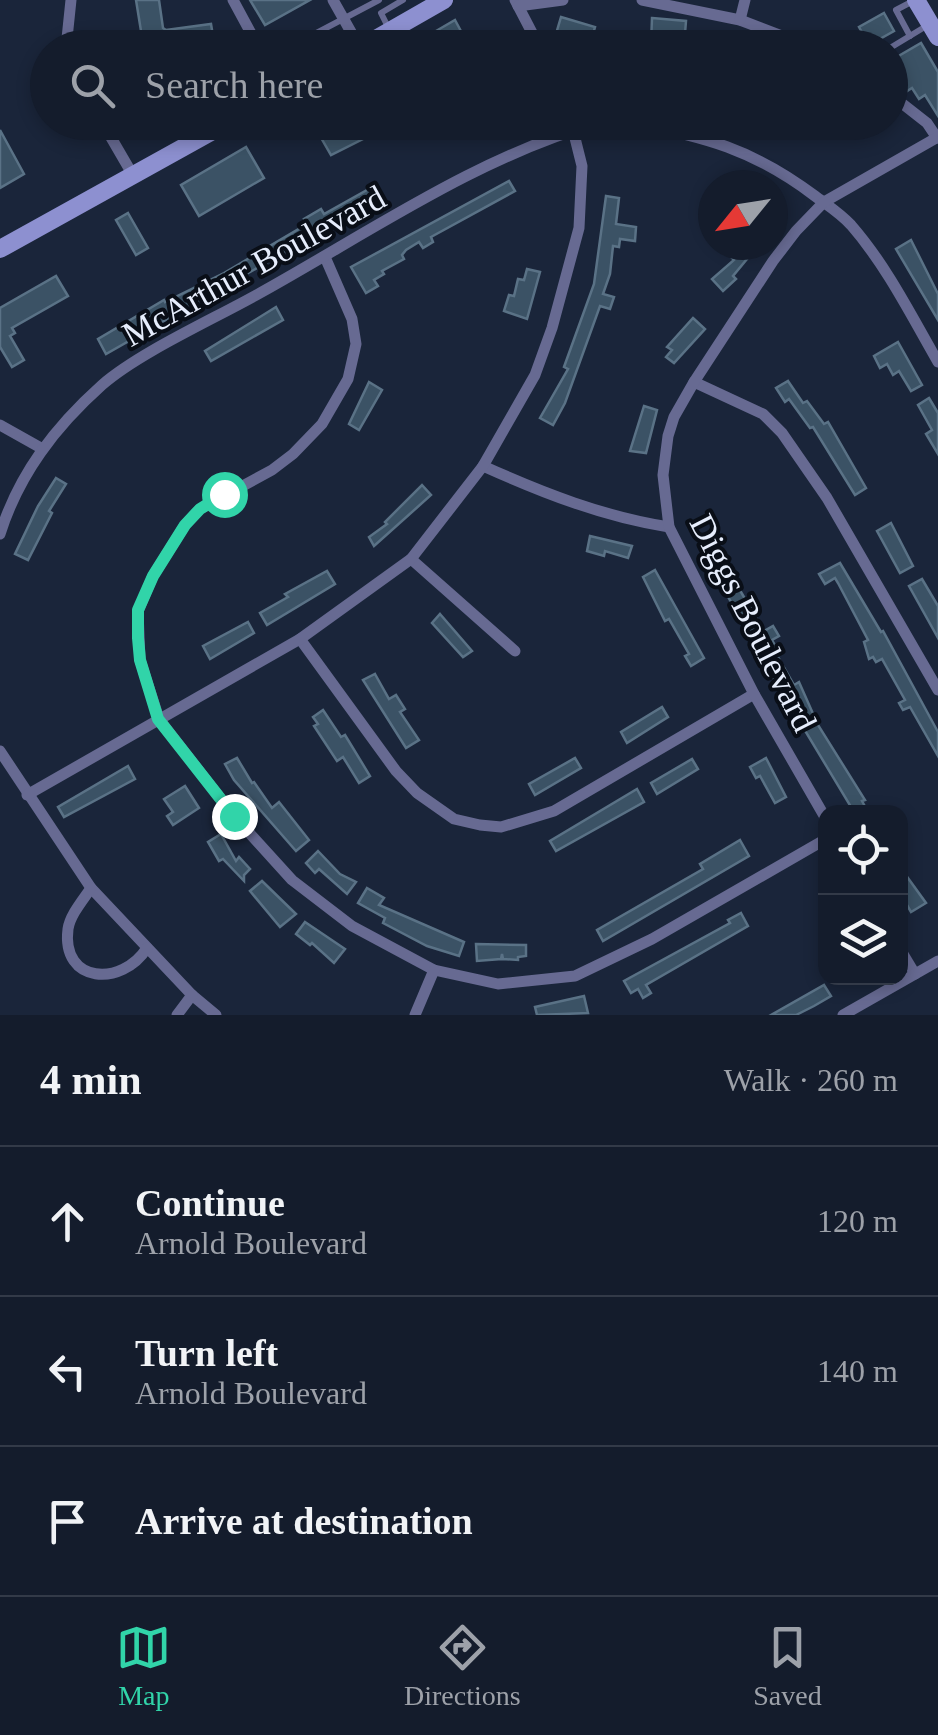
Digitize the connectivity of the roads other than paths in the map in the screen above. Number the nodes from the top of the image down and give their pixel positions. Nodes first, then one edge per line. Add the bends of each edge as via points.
1 (72, 0) edge
2 (233, 0) edge
3 (333, 0) edge
4 (403, 0) edge
5 (563, 0) edge
6 (642, 0) edge
7 (745, 0) edge
8 (915, 0) edge
9 (375, 1) edge
10 (433, 3) edge
11 (516, 3) edge
12 (381, 13) junction
13 (343, 17) junction
14 (740, 20) junction
15 (68, 30) edge
16 (249, 30) edge
17 (320, 30) edge
18 (350, 30) edge
19 (390, 30) joint
20 (530, 30) edge
21 (766, 30) edge
22 (907, 30) edge
23 (934, 30) edge
24 (908, 32) edge
25 (910, 36) joint
26 (908, 108) edge
27 (938, 139) edge
28 (113, 140) edge
29 (195, 140) edge
30 (543, 140) edge
31 (576, 140) edge
32 (712, 140) edge
33 (134, 176) junction
34 (824, 202) junction
35 (0, 249) edge
36 (325, 257) junction
37 (938, 362) edge
38 (694, 382) junction
39 (0, 425) edge
40 (41, 448) junction
41 (484, 466) junction
42 (669, 527) junction
43 (0, 534) edge
44 (412, 559) junction
45 (300, 639) junction
46 (515, 651) dead end
47 (938, 690) edge
48 (754, 694) junction
49 (158, 719) junction
50 (0, 751) edge
51 (27, 795) junction
52 (818, 805) edge
53 (818, 844) edge
54 (91, 888) junction
55 (147, 948) junction
56 (938, 961) edge
57 (908, 962) edge
58 (434, 970) junction
59 (915, 974) junction
60 (192, 995) junction
61 (177, 1015) edge
62 (216, 1015) edge
63 (416, 1015) edge
64 (843, 1015) edge

1 - 15 street
2 - 16 street
3 - 13 street
4 - 12 lane
5 - 11 street
6 - 14 street
7 - 14 street
8 - 22 lane via 896,10
8 - 23 main road
9 - 12 lane
9 - 13 lane
10 - 19 main road
11 - 20 street
12 - 19 lane
13 - 17 lane
13 - 18 street
14 - 21 street
23 - 25 lane
24 - 25 lane
26 - 27 street
27 - 34 street, Diggs Boulevard
28 - 33 street
29 - 33 main road
30 - 36 street, McArthur Boulevard
31 - 41 street via 582,203 567,273 535,374
32 - 34 street via 752,154
33 - 35 main road
34 - 37 street via 888,275
34 - 38 street, Diggs Boulevard via 772,260
36 - 40 street, McArthur Boulevard via 107,381
36 - 49 street via 352,319 356,344 348,379 306,441 272,470 200,509 153,576 138,610 138,638
38 - 42 street, Diggs Boulevard via 668,436 663,475
38 - 47 street via 763,414 782,433
39 - 40 street
40 - 43 street, McArthur Boulevard
41 - 42 street via 629,521
41 - 44 street
42 - 48 street, Diggs Boulevard
44 - 45 street
44 - 46 street
45 - 48 street via 417,793 454,819 502,827 554,811
45 - 49 street
48 - 52 street, Diggs Boulevard
49 - 51 street
49 - 58 street via 292,880 352,926
50 - 51 street
51 - 54 street
53 - 58 street via 652,940 575,976 498,984
54 - 55 street
54 - 55 street via 68,925 68,943 83,969 111,975
55 - 60 street
56 - 59 street
57 - 59 street
58 - 63 street
59 - 64 street
60 - 61 street
60 - 62 street

